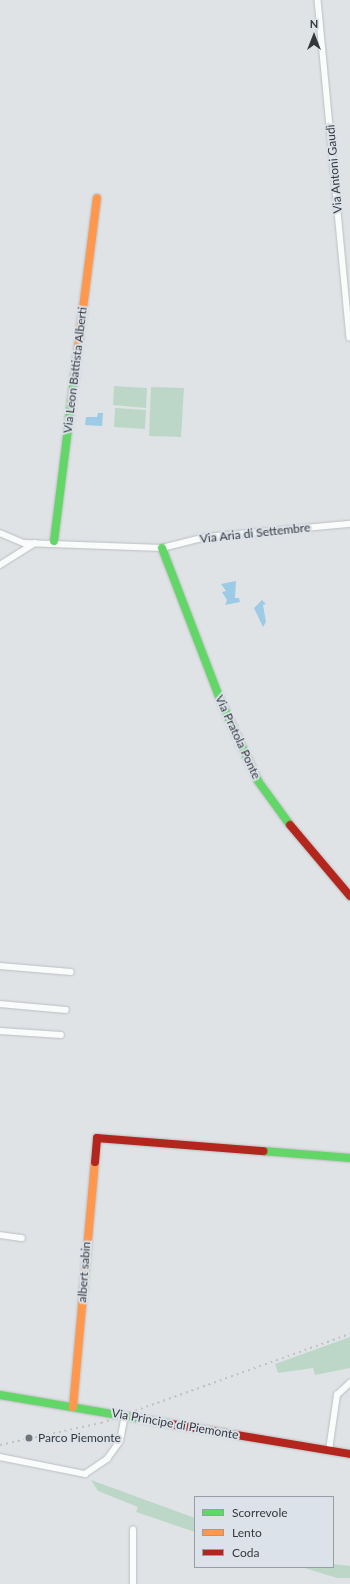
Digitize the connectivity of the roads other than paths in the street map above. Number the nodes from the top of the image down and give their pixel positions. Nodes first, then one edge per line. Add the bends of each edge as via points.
1 (318, 0) edge
2 (97, 198) dead end
3 (348, 293) edge
4 (350, 337) edge
5 (350, 524) edge
6 (0, 533) edge
7 (54, 541) junction
8 (36, 543) junction
9 (164, 552) junction
10 (0, 565) edge
11 (350, 896) edge
12 (0, 966) edge
13 (71, 972) dead end
14 (0, 1004) edge
15 (66, 1010) dead end
16 (0, 1031) edge
17 (61, 1035) dead end
18 (350, 1158) edge
19 (0, 1235) edge
20 (22, 1238) dead end
21 (350, 1383) edge
22 (0, 1395) edge
23 (73, 1407) junction
24 (125, 1416) junction
25 (329, 1450) junction
26 (350, 1454) edge
27 (0, 1457) edge
28 (133, 1530) dead end
29 (133, 1584) edge

1 - 3 street, Via Antoni Gaudì
2 - 7 street, Via Leon Battista Alberti
3 - 4 street, Via Antoni Gaudì
5 - 9 street, Via Aria di Settembre via 206,537
6 - 8 street, Via Aria di Settembre via 24,543
7 - 8 street, Via Aria di Settembre
7 - 9 street, Via Aria di Settembre
8 - 10 street
9 - 11 street, Via Pratola Ponte via 222,704 258,781 289,825
12 - 13 street
14 - 15 street
16 - 17 street
18 - 23 street, albert sabin via 97,1138
19 - 20 street
21 - 25 street via 337,1395
22 - 23 street, Via Principe di Piemonte
23 - 24 street, Via Principe di Piemonte
24 - 25 street, Via Principe di Piemonte
24 - 27 street via 120,1441 107,1458 85,1474
25 - 26 street, Via Principe di Piemonte
28 - 29 street

